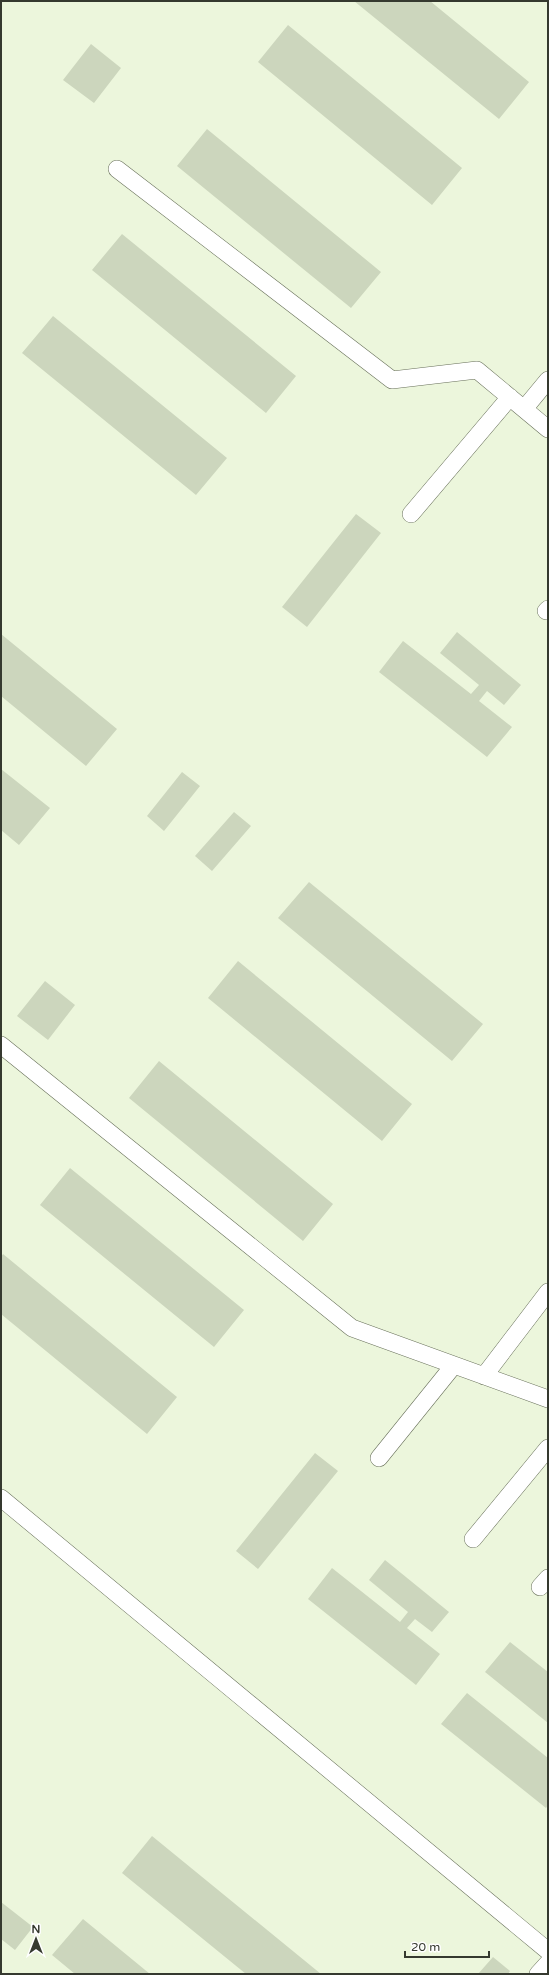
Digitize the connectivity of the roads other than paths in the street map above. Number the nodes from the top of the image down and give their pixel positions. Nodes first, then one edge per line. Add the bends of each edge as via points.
1 (117, 169) dead end
2 (548, 380) edge
3 (510, 397) junction
4 (524, 409) junction
5 (548, 428) edge
6 (411, 514) dead end
7 (1, 1045) edge
8 (548, 1292) edge
9 (454, 1365) junction
10 (484, 1376) junction
11 (548, 1398) edge
12 (548, 1448) edge
13 (379, 1458) dead end
14 (1, 1498) edge
15 (473, 1539) dead end
16 (548, 1951) edge
17 (548, 1963) edge
18 (538, 1974) edge

1 - 3 lane via 392,380 477,370
2 - 4 lane
3 - 4 lane
3 - 6 lane
4 - 5 lane
7 - 9 lane via 352,1328
8 - 10 lane
9 - 10 lane
9 - 13 lane
10 - 11 lane
12 - 15 lane
14 - 16 lane
17 - 18 lane

